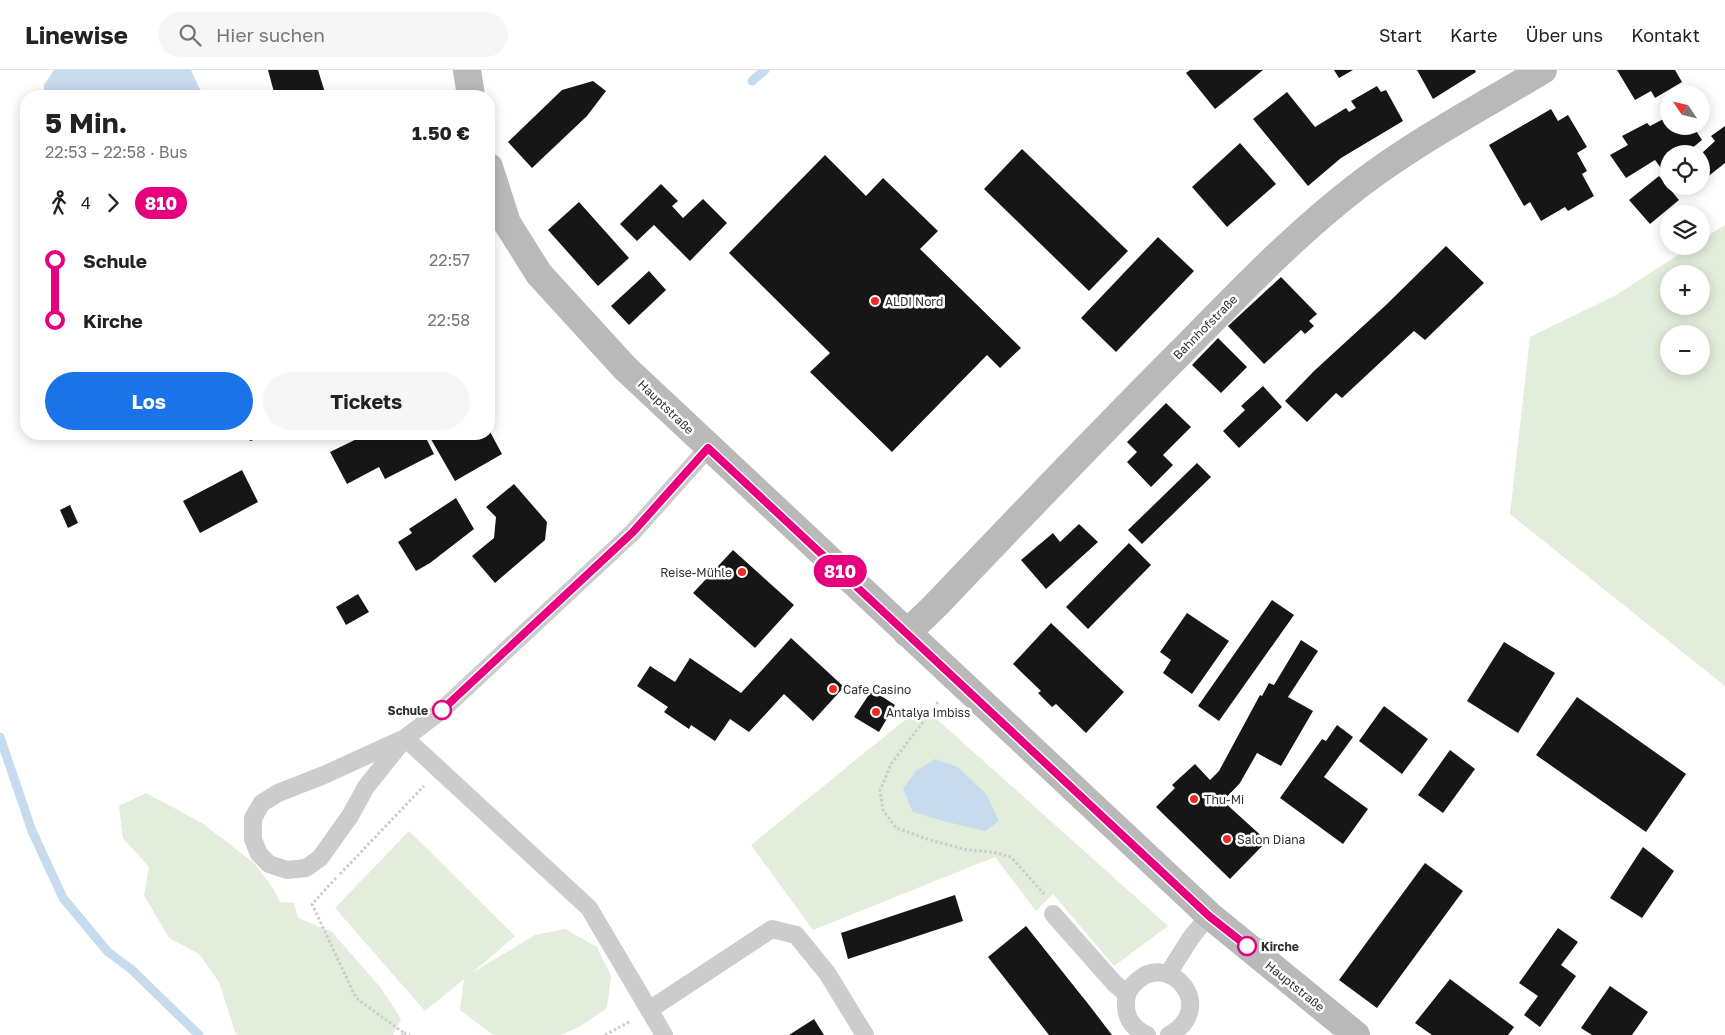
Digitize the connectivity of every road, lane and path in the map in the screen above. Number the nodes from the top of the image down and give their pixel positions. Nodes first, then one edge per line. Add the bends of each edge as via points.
1 (467, 70) edge
2 (1543, 70) edge
3 (470, 90) edge
4 (495, 186) edge
5 (708, 448) junction
6 (907, 633) junction
7 (938, 702) dead end
8 (405, 738) junction
9 (440, 770) junction
10 (1053, 914) joint
11 (1209, 916) junction
12 (1168, 974) junction
13 (1127, 994) junction
14 (649, 1010) junction
15 (403, 1034) edge
16 (410, 1035) edge
17 (664, 1035) edge
18 (865, 1035) edge
19 (1146, 1035) edge
20 (1169, 1035) edge
21 (1356, 1035) edge

1 - 3 main road
2 - 6 main road, Bahnhofstraße via 1404,152 1312,224 1261,271
4 - 5 main road, Hauptstraße via 507,224 539,274 625,368
5 - 6 main road, Hauptstraße
5 - 8 lane via 633,532 442,710
6 - 11 main road, Hauptstraße
7 - 10 path via 891,764 880,791 883,810 896,828 967,850 1011,857 1043,892
8 - 8 lane via 262,803 253,825 253,839 260,854 270,864 287,870 306,868 320,858 366,787
8 - 9 lane
9 - 14 lane via 589,908
9 - 15 path via 312,904 356,998
10 - 13 lane via 1114,984
11 - 12 lane
11 - 21 main road, Hauptstraße
12 - 13 lane via 1158,972 1139,978
12 - 20 lane via 1184,986 1190,1004 1184,1024
13 - 19 lane via 1129,1019
14 - 17 lane
14 - 18 lane via 772,929 796,935 827,973
15 - 16 path

